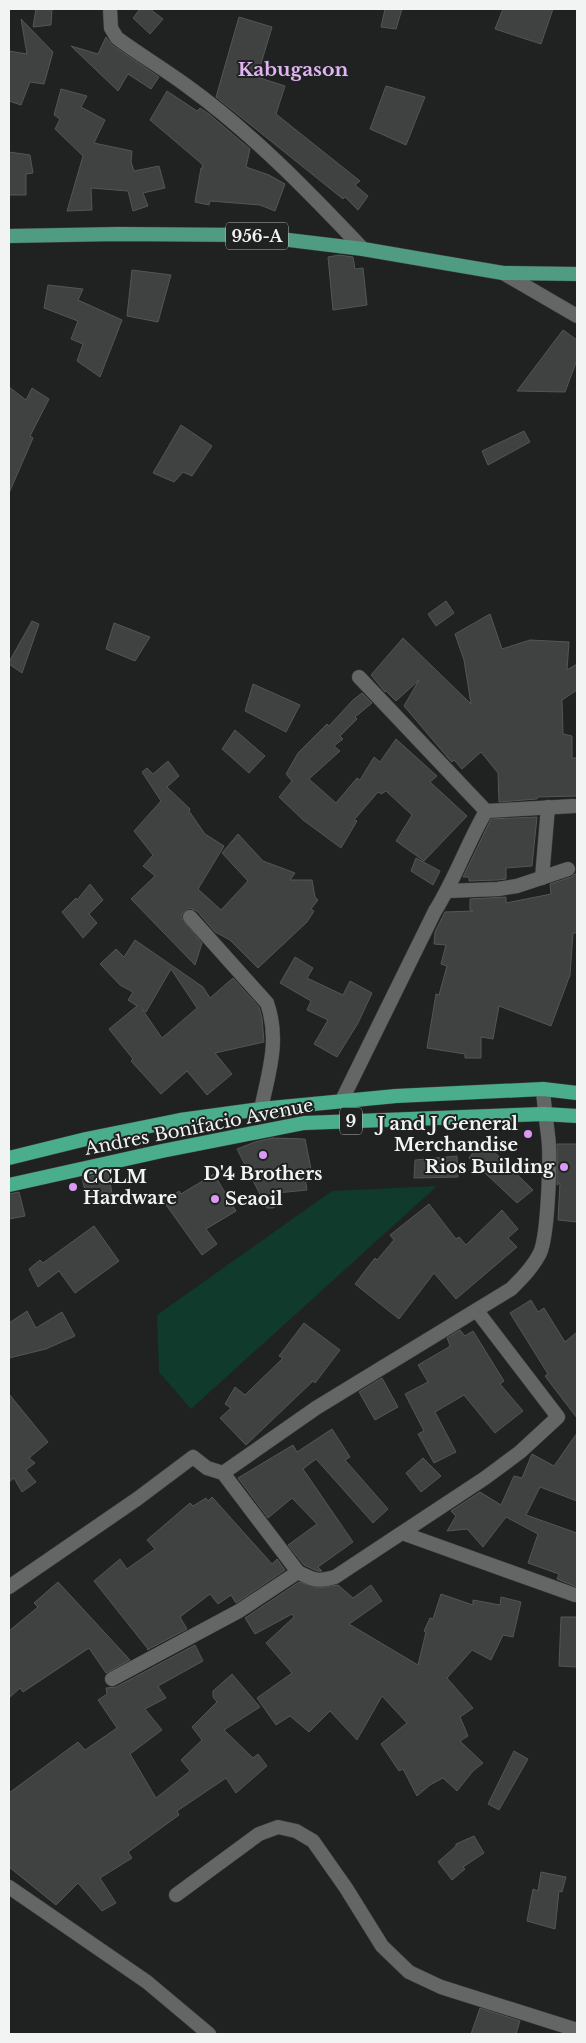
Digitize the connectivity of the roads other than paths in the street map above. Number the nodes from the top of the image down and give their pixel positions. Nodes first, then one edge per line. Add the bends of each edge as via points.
1 (110, 9) edge
2 (9, 236) edge
3 (363, 249) junction
4 (503, 273) junction
5 (577, 274) edge
6 (577, 316) edge
7 (359, 677) dead end
8 (574, 806) dead end
9 (548, 807) junction
10 (486, 811) junction
11 (568, 869) dead end
12 (542, 878) junction
13 (448, 891) junction
14 (190, 917) dead end
15 (543, 1089) junction
16 (577, 1093) edge
17 (342, 1100) junction
18 (261, 1109) junction
19 (544, 1114) junction
20 (577, 1116) edge
21 (9, 1158) edge
22 (9, 1185) edge
23 (477, 1311) junction
24 (222, 1473) junction
25 (402, 1533) junction
26 (298, 1572) junction
27 (9, 1587) edge
28 (575, 1595) dead end
29 (112, 1679) dead end
30 (9, 1887) edge
31 (176, 1895) dead end
32 (577, 2030) edge
33 (209, 2034) edge

1 - 3 street via 111,28 117,38 187,86 259,145
2 - 3 main road, 956-A via 248,235
3 - 4 main road, 956-A
4 - 5 main road, 956-A
4 - 6 street, 956-A
7 - 10 street
8 - 9 street
9 - 10 street
9 - 12 street
10 - 13 street
11 - 12 street
12 - 13 street via 498,889
13 - 17 street via 435,911
14 - 18 street via 266,1003 273,1020 274,1049
15 - 16 highway, Andres Bonifacio Avenue / 9
15 - 17 highway, Andres Bonifacio Avenue / 9
15 - 19 street
17 - 18 highway, Andres Bonifacio Avenue / 9
18 - 21 highway, Andres Bonifacio Avenue / 9 via 180,1120
19 - 20 highway, Andres Bonifacio Avenue / 9
19 - 22 highway, Andres Bonifacio Avenue / 9 via 304,1123
19 - 23 street via 549,1136 548,1176 546,1228 540,1252 528,1272 511,1289
23 - 24 street via 316,1408
23 - 25 street via 558,1417 486,1478
24 - 26 street
24 - 27 street via 193,1458
25 - 26 street via 335,1577 313,1580
25 - 28 street
26 - 29 street via 239,1611
30 - 33 street via 147,1982
31 - 32 street via 259,1834 278,1828 296,1831 313,1841 382,1946 409,1972 441,1987

